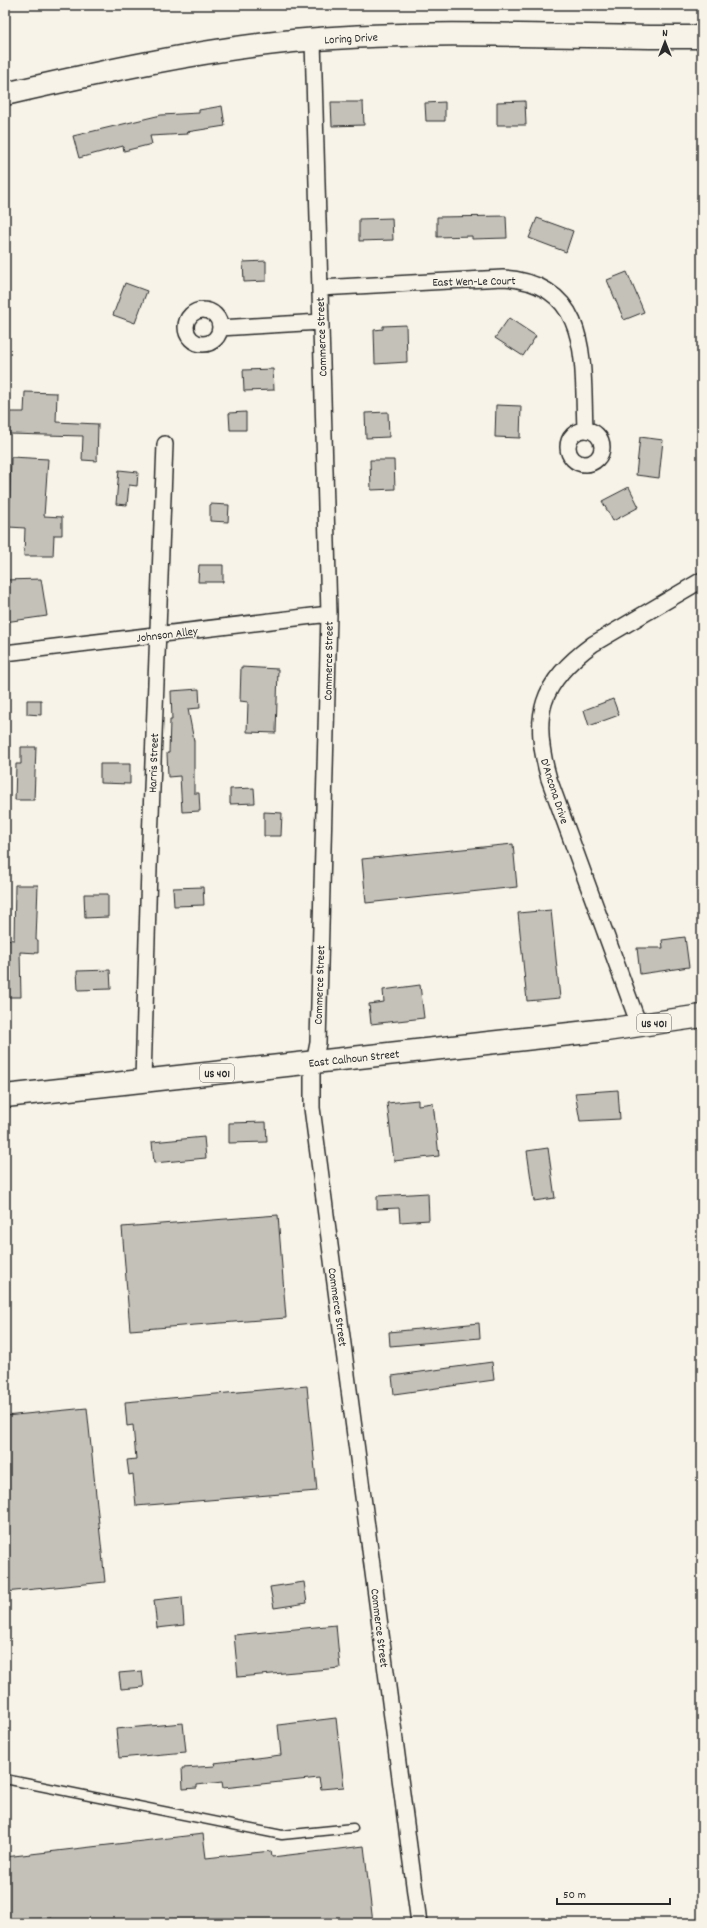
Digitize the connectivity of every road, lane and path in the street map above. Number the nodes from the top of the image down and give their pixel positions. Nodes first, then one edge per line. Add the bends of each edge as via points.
1 (702, 37) edge
2 (313, 40) junction
3 (5, 94) edge
4 (320, 288) junction
5 (321, 322) junction
6 (220, 328) dead end
7 (585, 429) dead end
8 (165, 444) dead end
9 (702, 580) edge
10 (329, 614) junction
11 (158, 635) junction
12 (5, 653) edge
13 (702, 1016) edge
14 (639, 1025) junction
15 (314, 1062) junction
16 (143, 1081) junction
17 (5, 1096) edge
18 (5, 1779) edge
19 (353, 1828) dead end
20 (419, 1923) edge

1 - 2 main road, Loring Drive via 518,34
2 - 3 main road, Loring Drive via 196,53 123,66
2 - 4 street, Commerce Street
4 - 5 street, Commerce Street
4 - 7 street, East Wen-Le Court via 503,278 529,281 539,285 566,307 573,318 577,331
5 - 6 street
5 - 10 street, Commerce Street
8 - 11 street, Harris Street
9 - 14 street, D'Ancona Drive via 577,656 556,677 549,689 543,710 540,734 549,779
10 - 11 street, Johnson Alley
10 - 15 street, Commerce Street via 318,1043
11 - 12 street, Johnson Alley
11 - 16 street, Harris Street
13 - 14 main road, East Calhoun Street / US 401
14 - 15 main road, East Calhoun Street / US 401
15 - 16 main road, East Calhoun Street / US 401
15 - 20 street, Commerce Street via 312,1108
16 - 17 main road, East Calhoun Street / US 401
18 - 19 lane via 282,1835

